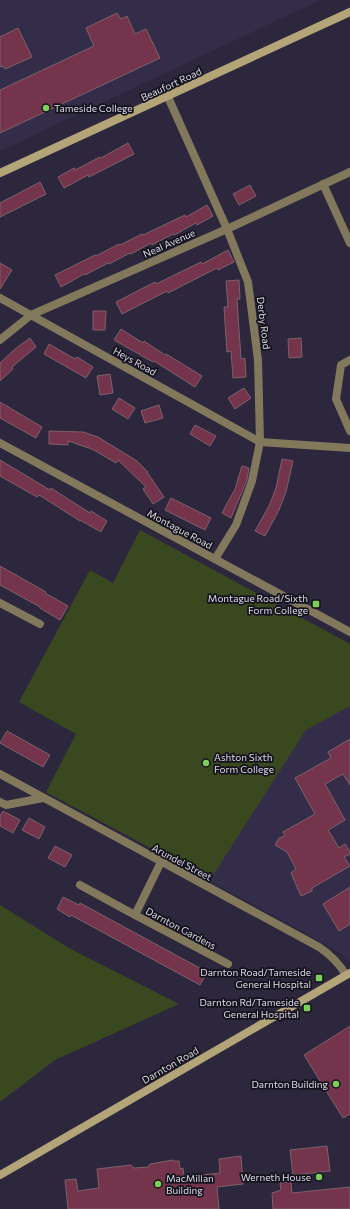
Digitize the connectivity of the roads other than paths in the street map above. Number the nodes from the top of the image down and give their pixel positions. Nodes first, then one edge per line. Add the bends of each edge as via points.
1 (350, 12) edge
2 (168, 97) junction
3 (350, 172) edge
4 (0, 173) edge
5 (323, 184) junction
6 (228, 229) junction
7 (350, 243) edge
8 (0, 298) edge
9 (31, 315) junction
10 (0, 340) edge
11 (350, 360) edge
12 (350, 431) edge
13 (260, 442) junction
14 (0, 443) edge
15 (350, 448) edge
16 (215, 559) junction
17 (0, 603) edge
18 (40, 624) dead end
19 (350, 632) edge
20 (0, 774) edge
21 (43, 798) junction
22 (0, 802) edge
23 (161, 862) junction
24 (80, 885) dead end
25 (135, 915) junction
26 (228, 964) dead end
27 (348, 974) edge
28 (0, 1176) edge

1 - 2 street, Beaufort Road
2 - 4 street, Beaufort Road
2 - 6 street, Derby Road
3 - 5 street, Neal Avenue
5 - 6 street, Neal Avenue
5 - 7 street
6 - 9 street, Neal Avenue
6 - 13 street, Derby Road via 248,282 258,360
8 - 9 street, Heys Road
9 - 10 street, Neal Avenue
9 - 13 street, Heys Road
11 - 12 street via 341,365 336,399
13 - 15 street
13 - 16 street, Derby Road via 252,481 236,525
14 - 16 street, Montague Road
16 - 19 street, Montague Road
17 - 18 street
20 - 21 street, Arundel Street
21 - 22 street via 6,805
21 - 23 street, Arundel Street
23 - 25 street, Darnton Gardens
23 - 27 street, Arundel Street via 319,947 332,956
24 - 25 street
25 - 26 street, Darnton Gardens
27 - 28 street, Darnton Road

